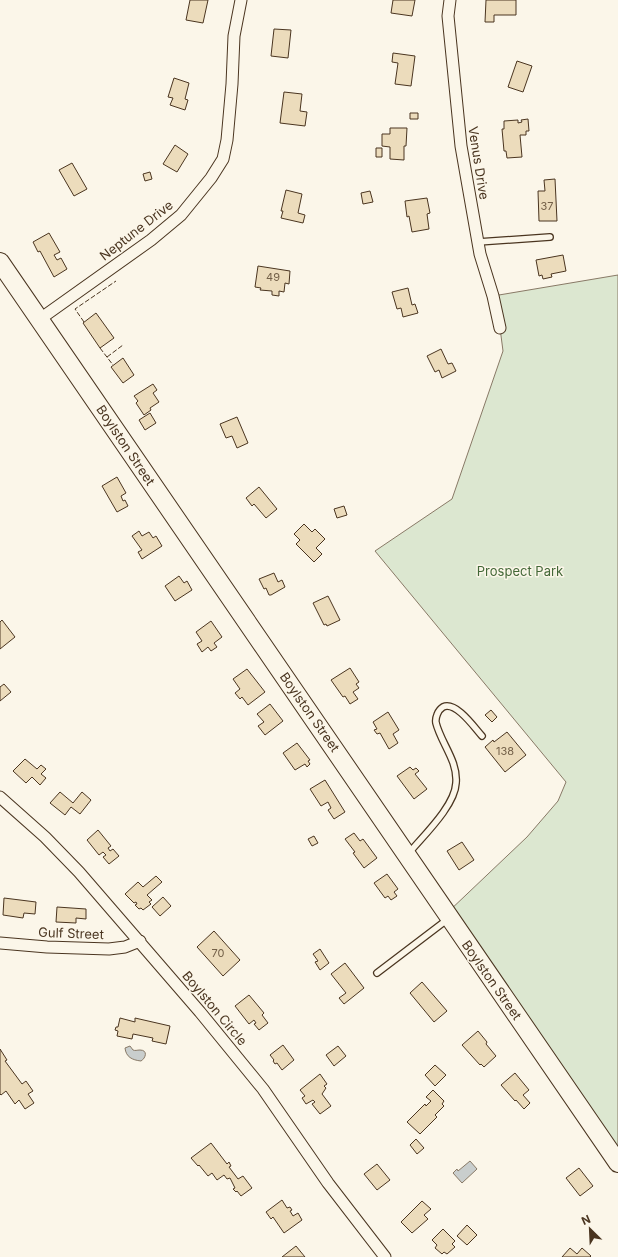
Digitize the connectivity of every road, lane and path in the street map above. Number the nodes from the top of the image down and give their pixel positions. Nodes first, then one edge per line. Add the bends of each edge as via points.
1 (241, 0) edge
2 (450, 0) edge
3 (550, 237) dead end
4 (478, 242) junction
5 (0, 262) edge
6 (40, 319) junction
7 (500, 328) dead end
8 (482, 736) dead end
9 (0, 797) edge
10 (407, 854) junction
11 (450, 918) junction
12 (140, 941) junction
13 (0, 943) edge
14 (376, 973) dead end
15 (618, 1163) edge
16 (385, 1257) edge

1 - 6 street, Neptune Drive via 234,36 227,140 223,159 211,178 180,215 151,240
2 - 4 street, Venus Drive via 448,16 461,146
3 - 4 lane
4 - 7 street, Venus Drive
5 - 6 main road, Boylston Street
6 - 10 main road, Boylston Street
8 - 10 lane via 457,709 448,706 441,708 437,713 436,722 455,768 456,783 452,799
9 - 12 street, Boylston Circle via 45,837
10 - 11 main road, Boylston Street
11 - 14 lane
11 - 15 main road, Boylston Street
12 - 13 street, Gulf Street via 125,947 109,949
12 - 16 street, Boylston Circle via 263,1089 328,1183

